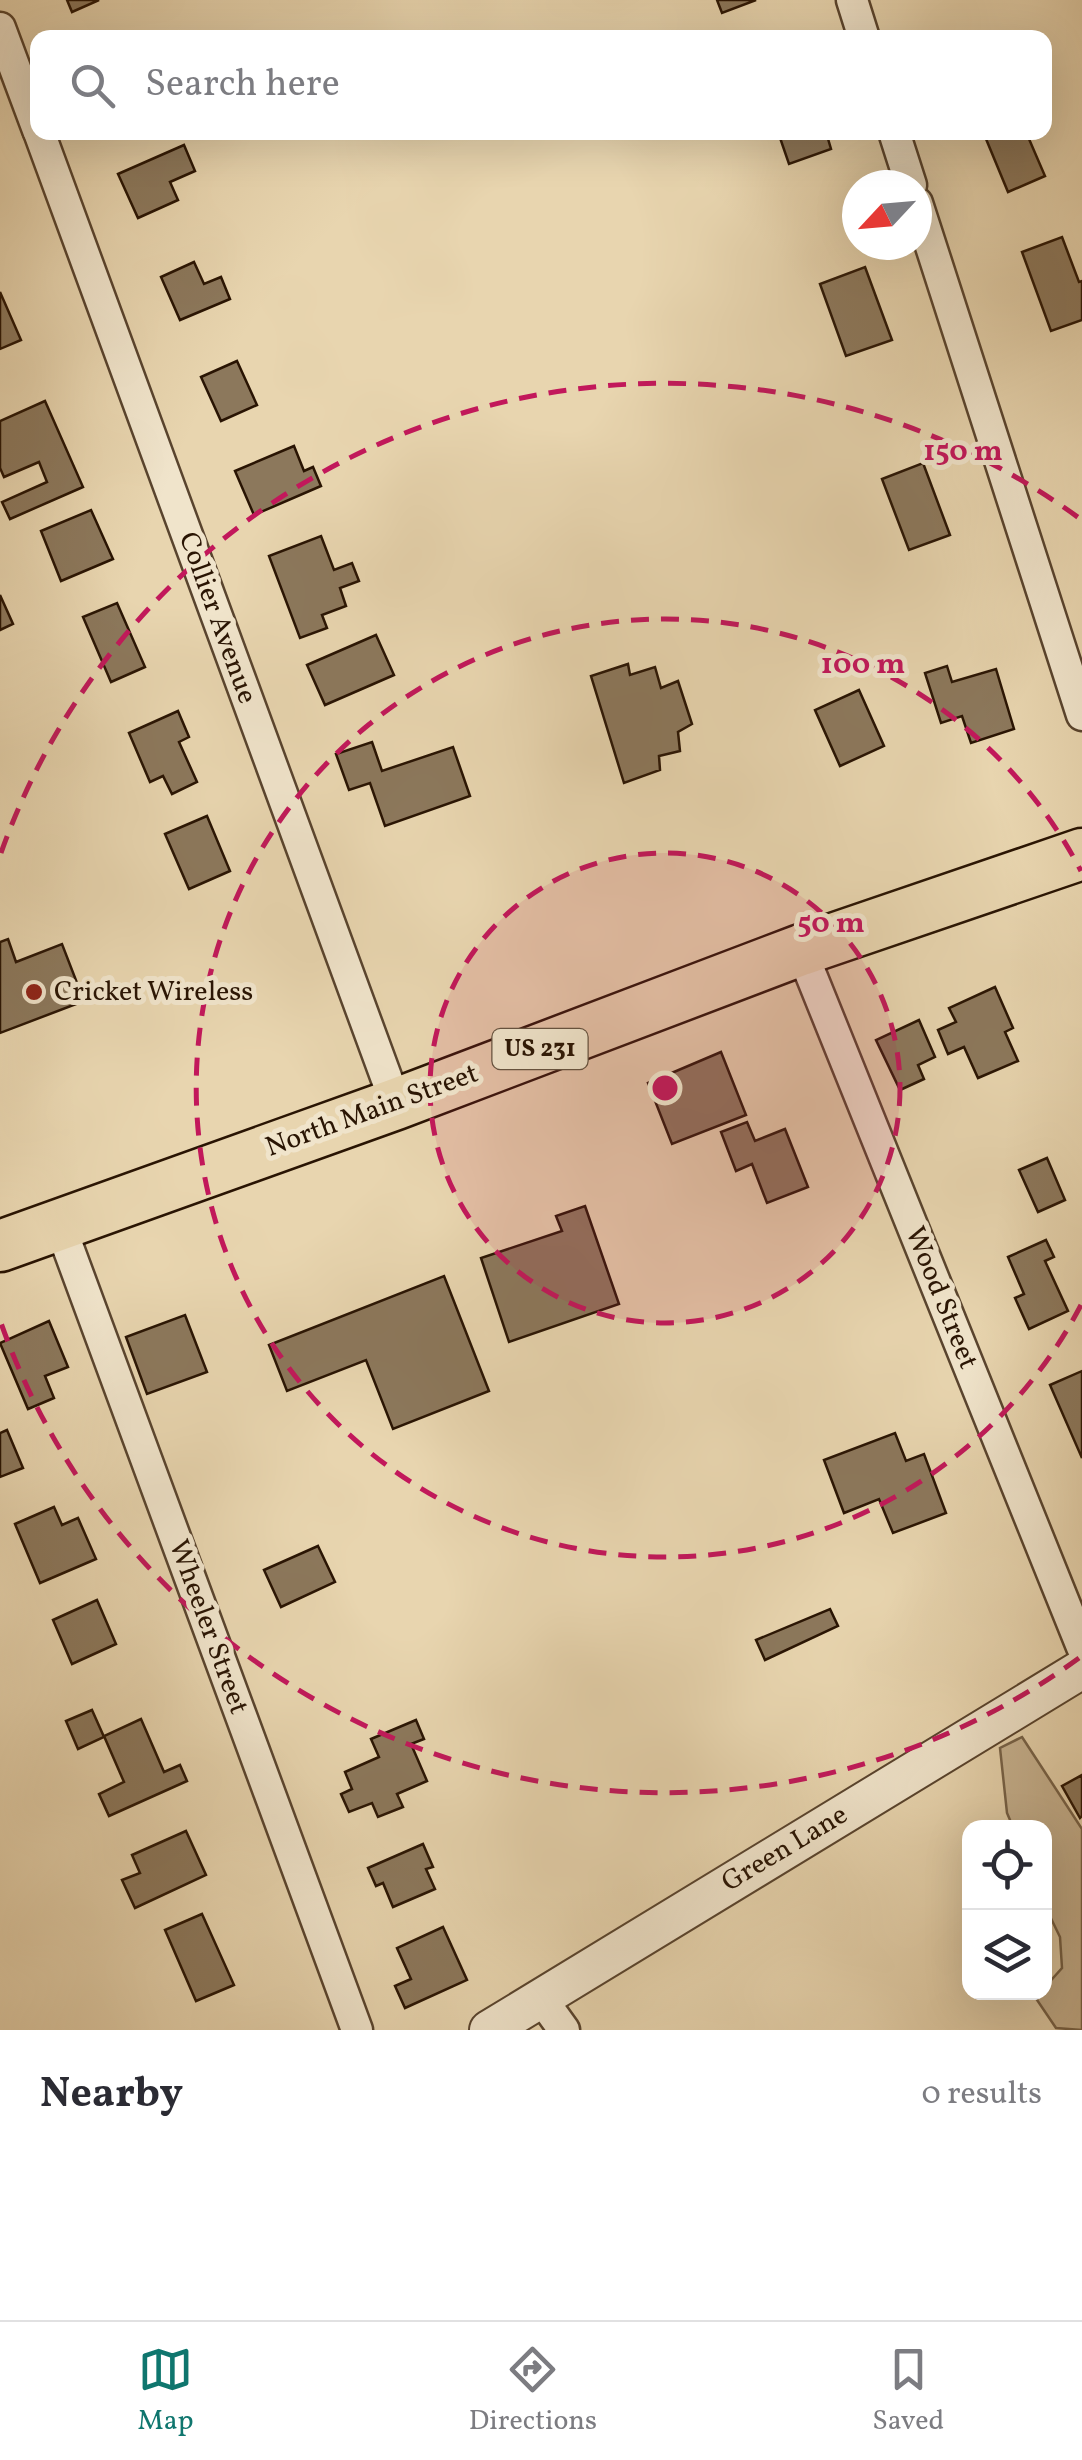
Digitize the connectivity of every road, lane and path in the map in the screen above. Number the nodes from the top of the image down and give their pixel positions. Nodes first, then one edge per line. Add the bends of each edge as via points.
1 (852, 0) edge
2 (0, 28) edge
3 (861, 30) edge
4 (30, 109) edge
5 (41, 140) edge
6 (897, 140) edge
7 (906, 170) edge
8 (932, 249) edge
9 (1082, 714) edge
10 (1082, 854) edge
11 (801, 950) junction
12 (396, 1104) junction
13 (59, 1223) junction
14 (0, 1246) edge
15 (1082, 1646) edge
16 (1082, 1669) edge
17 (541, 1998) junction
18 (357, 2030) edge
19 (488, 2030) edge
20 (564, 2030) edge

1 - 3 street
2 - 4 street, Collier Avenue
5 - 12 street, Collier Avenue
6 - 7 street
8 - 9 street
10 - 11 highway, North Main Street / US 231
11 - 12 highway, North Main Street / US 231
11 - 15 street, Wood Street
12 - 13 highway, North Main Street / US 231
13 - 14 highway, North Main Street / US 231
13 - 18 street, Wheeler Street
16 - 17 street, Green Lane
17 - 19 street, Green Lane
17 - 20 street

